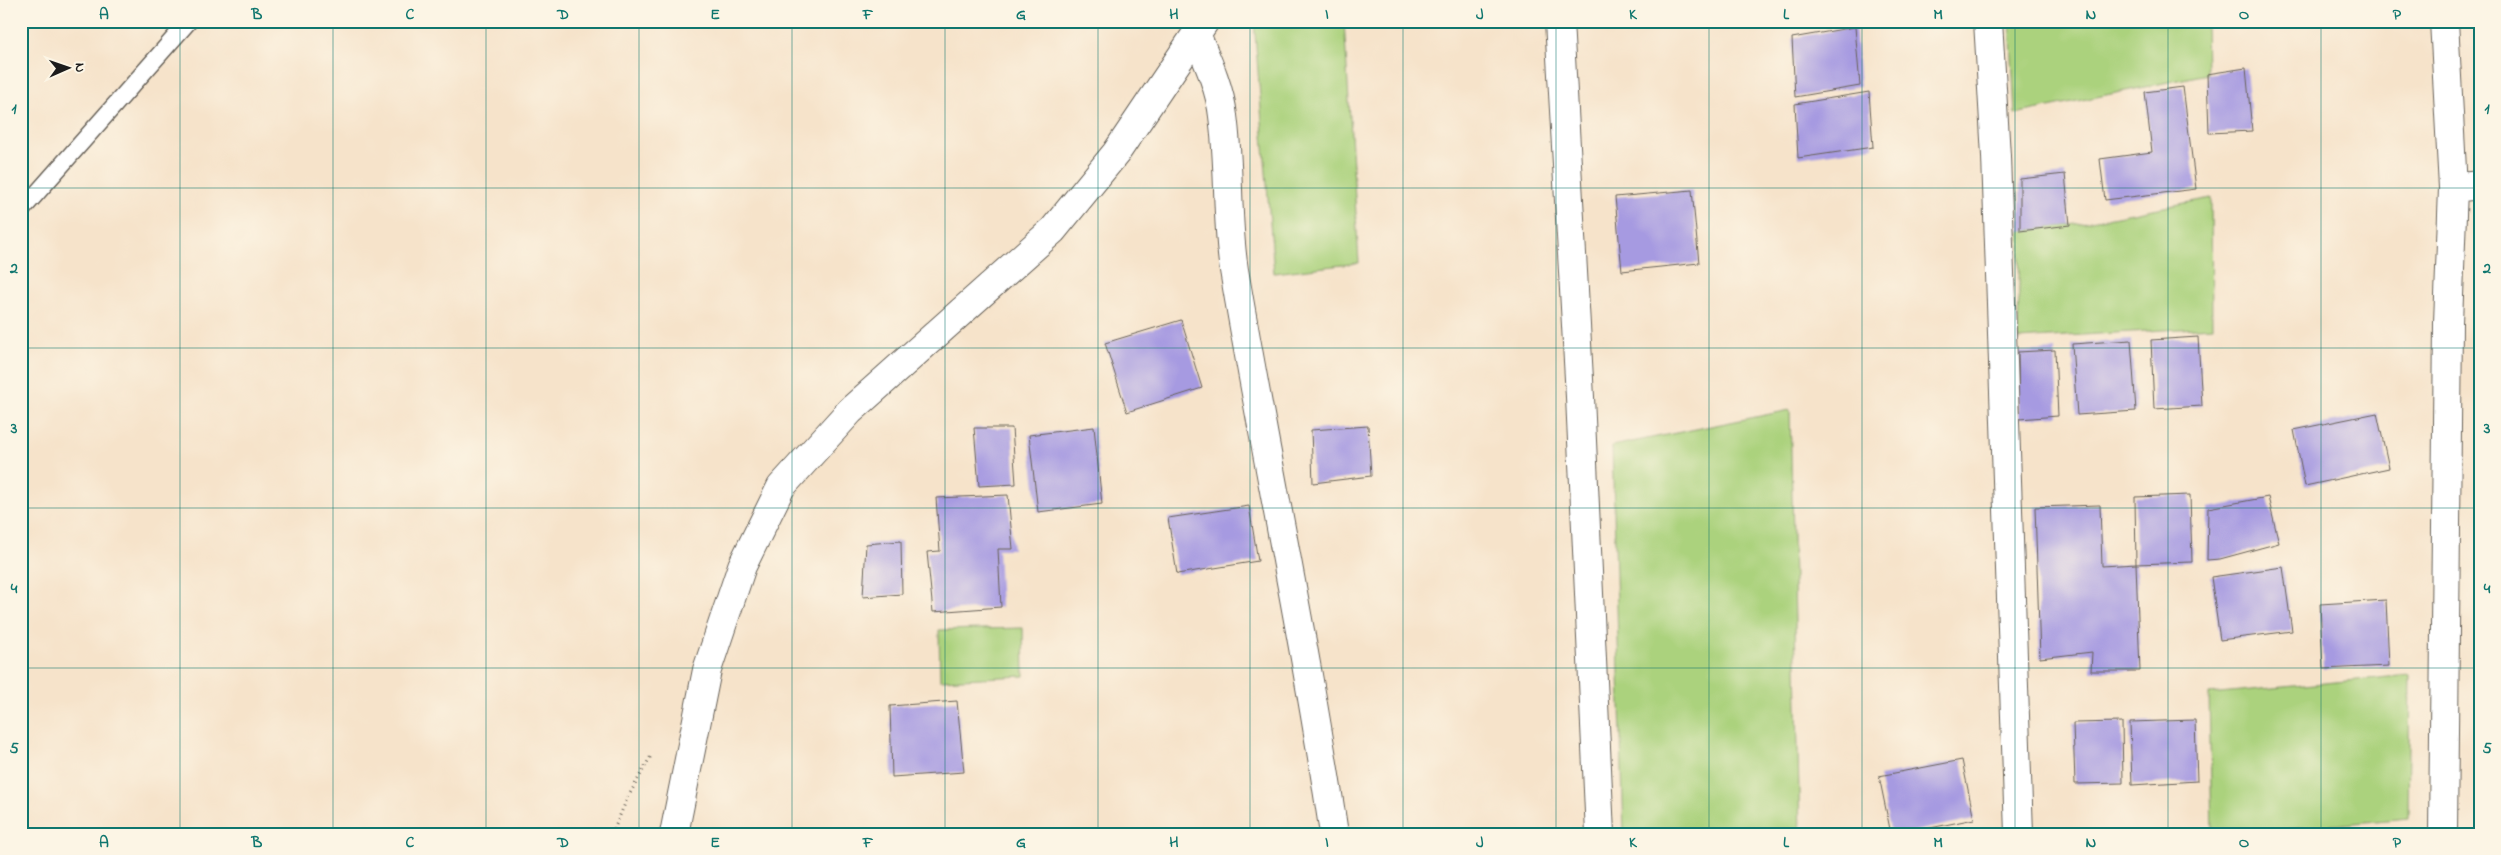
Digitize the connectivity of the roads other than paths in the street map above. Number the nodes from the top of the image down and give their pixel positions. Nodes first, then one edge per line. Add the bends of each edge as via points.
1 (190, 21) edge
2 (1559, 21) edge
3 (1988, 21) edge
4 (2444, 21) edge
5 (1201, 28) edge
6 (2480, 185) edge
7 (2453, 188) junction
8 (21, 211) edge
9 (674, 834) edge
10 (1334, 834) edge
11 (1600, 834) edge
12 (2019, 834) edge
13 (2443, 834) edge

1 - 8 lane
2 - 11 street
3 - 12 street via 1996,156
4 - 7 street
5 - 9 street via 1116,153 1053,230 850,411 781,487 742,566 707,670
5 - 10 street via 1223,114 1232,254 1262,432 1315,704
6 - 7 street
7 - 13 street via 2448,323

